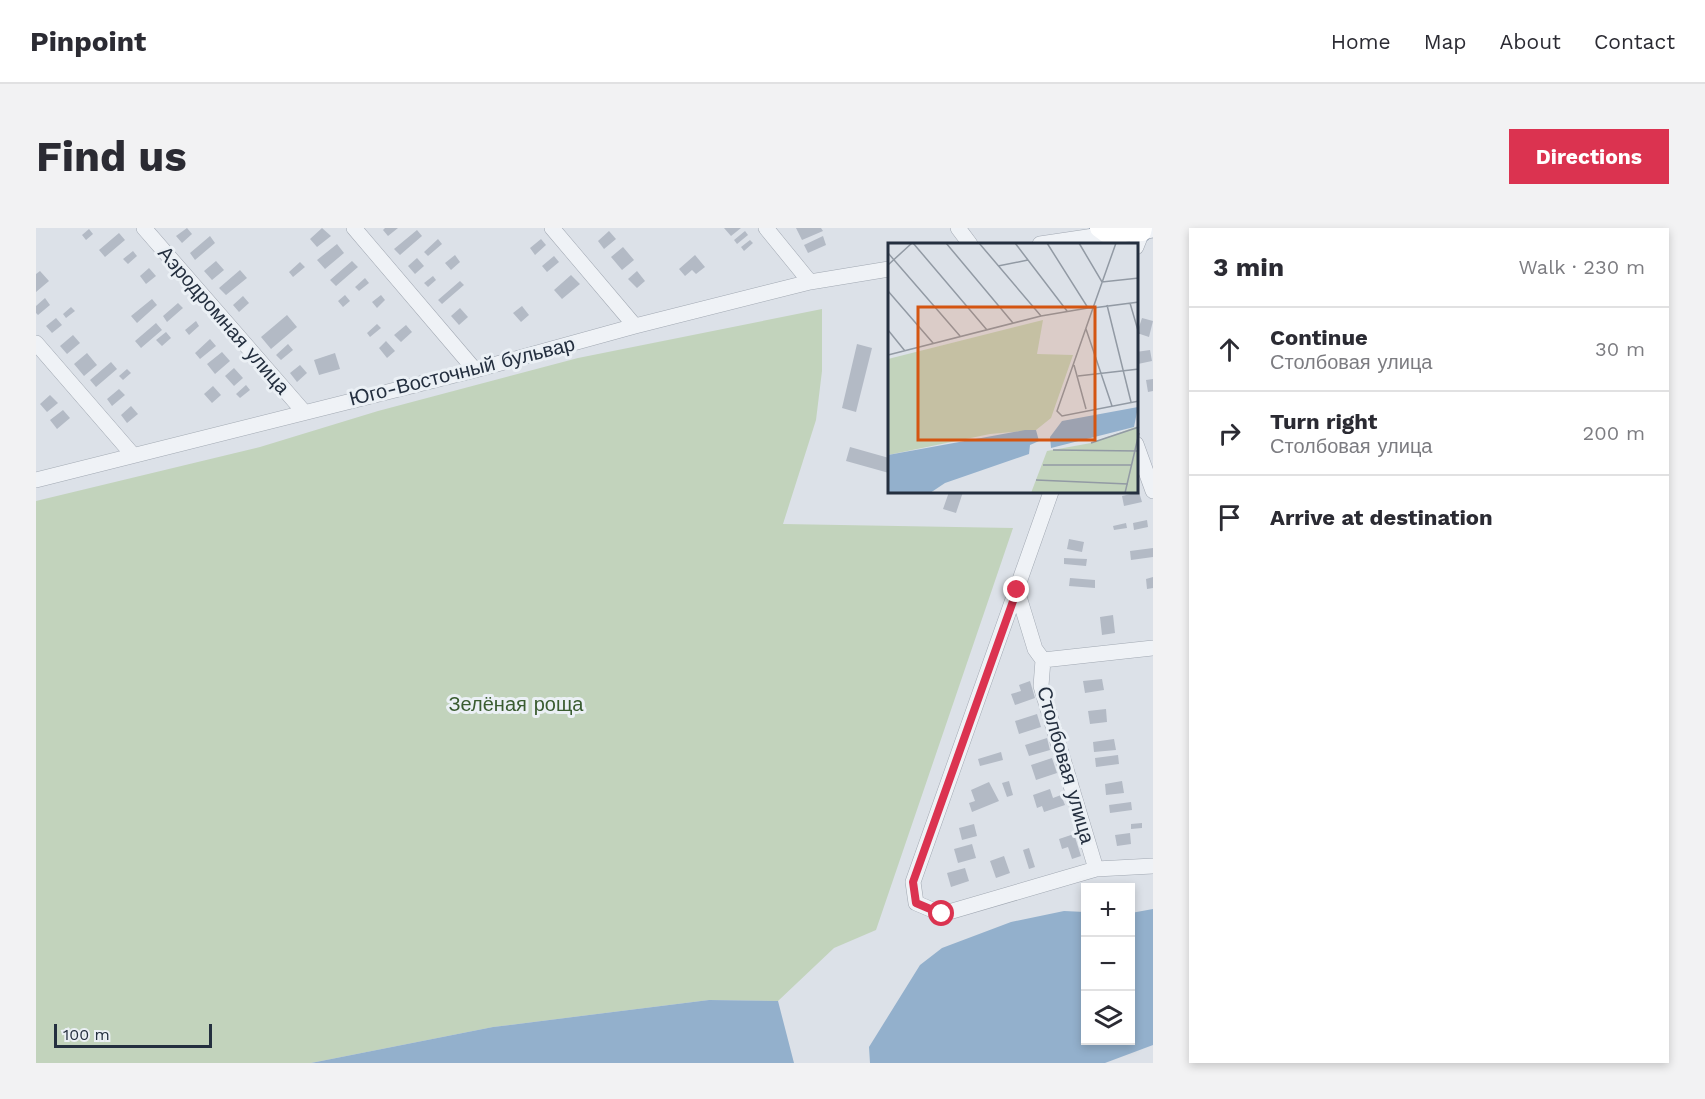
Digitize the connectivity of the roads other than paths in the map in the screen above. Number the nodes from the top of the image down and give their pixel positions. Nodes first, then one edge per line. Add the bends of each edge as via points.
1 (144, 228) edge
2 (354, 228) edge
3 (552, 228) edge
4 (766, 228) edge
5 (958, 228) edge
6 (1103, 231) edge
7 (1144, 234) edge
8 (969, 243) edge
9 (1045, 243) edge
10 (888, 269) edge
11 (810, 282) junction
12 (635, 326) junction
13 (36, 343) edge
14 (475, 370) junction
15 (304, 412) junction
16 (1138, 447) edge
17 (134, 455) junction
18 (36, 480) edge
19 (1153, 491) edge
20 (1050, 494) edge
21 (1017, 590) junction
22 (1153, 648) edge
23 (1043, 660) junction
24 (1153, 866) edge
25 (1096, 869) junction

1 - 15 street, Аэродромная улица
2 - 14 street
3 - 12 street
4 - 11 street
5 - 8 street
6 - 7 main road
6 - 9 street
10 - 11 street, Юго-Восточный бульвар
11 - 12 street, Юго-Восточный бульвар
12 - 14 street, Юго-Восточный бульвар
13 - 17 street
14 - 15 street, Юго-Восточный бульвар
15 - 17 street, Юго-Восточный бульвар
16 - 19 street
17 - 18 street, Юго-Восточный бульвар
20 - 21 street
21 - 23 street via 1035,650
21 - 25 street via 913,882 916,903 942,914
22 - 23 street
23 - 25 street, Столбовая улица via 1041,686
24 - 25 street

